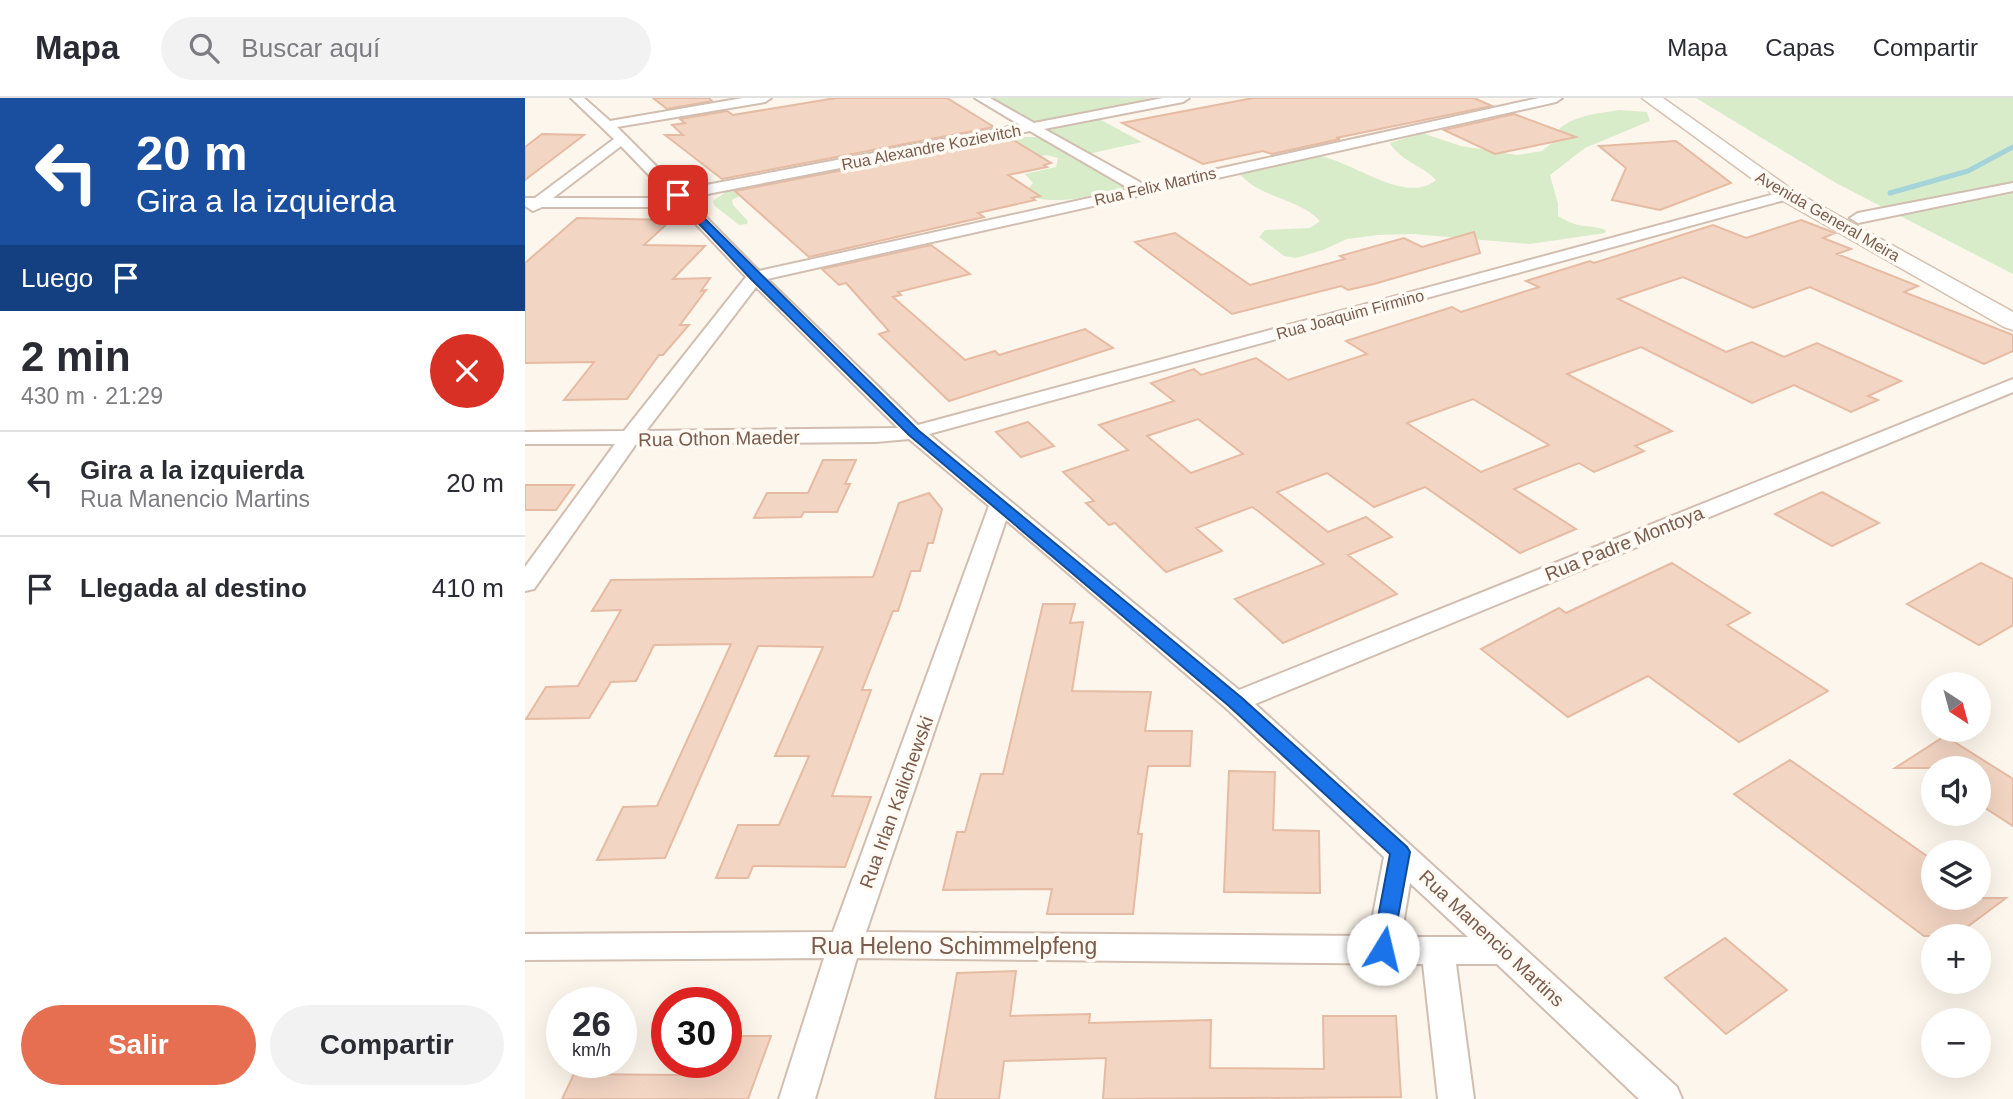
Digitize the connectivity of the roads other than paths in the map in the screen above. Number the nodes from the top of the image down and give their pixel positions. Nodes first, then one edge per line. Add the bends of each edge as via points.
1 (577, 98) edge
2 (765, 98) edge
3 (981, 98) edge
4 (1183, 98) edge
5 (1556, 98) edge
6 (1651, 98) edge
7 (1674, 98) edge
8 (1033, 127) junction
9 (614, 132) junction
10 (2013, 187) edge
11 (1141, 189) junction
12 (1787, 195) junction
13 (682, 199) junction
14 (531, 202) edge
15 (525, 213) edge
16 (1858, 218) junction
17 (755, 277) junction
18 (2013, 298) edge
19 (2013, 322) edge
20 (2013, 385) edge
21 (914, 432) junction
22 (525, 438) edge
23 (629, 439) junction
24 (999, 507) junction
25 (525, 584) edge
26 (1235, 702) junction
27 (1400, 852) junction
28 (845, 944) junction
29 (525, 947) edge
30 (1383, 949) junction
31 (1438, 950) junction
32 (1505, 951) junction
33 (797, 1099) edge
34 (1456, 1099) edge
35 (1664, 1099) edge

1 - 9 street, Rua Manencio Martins
2 - 9 street
3 - 8 street
4 - 8 street, Rua Alexandre Kozievitch
5 - 11 street, Rua Felix Martins
6 - 12 main road, Avenida General Meira
7 - 16 main road, Avenida General Meira
8 - 11 street
8 - 13 street, Rua Alexandre Kozievitch
9 - 13 street, Rua Manencio Martins
9 - 14 street
10 - 16 street
11 - 17 street, Rua Felix Martins
12 - 19 main road, Avenida General Meira
12 - 21 street, Rua Joaquim Firmino
13 - 14 street, Rua Alexandre Kozievitch
13 - 17 street, Rua Manencio Martins
14 - 15 street
16 - 18 main road, Avenida General Meira
17 - 21 street, Rua Manencio Martins
17 - 23 street
20 - 26 street, Rua Padre Montoya
21 - 23 street, Rua Othon Maeder
21 - 24 street, Rua Manencio Martins
22 - 23 street, Rua Othon Maeder
23 - 25 street
24 - 26 street, Rua Manencio Martins
24 - 28 street, Rua Irlan Kalichewski
26 - 27 street, Rua Manencio Martins
27 - 30 street
27 - 32 street, Rua Manencio Martins
28 - 29 street, Rua Heleno Schimmelpfeng
28 - 30 street, Rua Heleno Schimmelpfeng
28 - 33 street, Rua Irlan Kalichewski
30 - 31 street, Rua Heleno Schimmelpfeng
31 - 32 street, Rua Heleno Schimmelpfeng
31 - 34 street
32 - 35 street, Rua Manencio Martins

